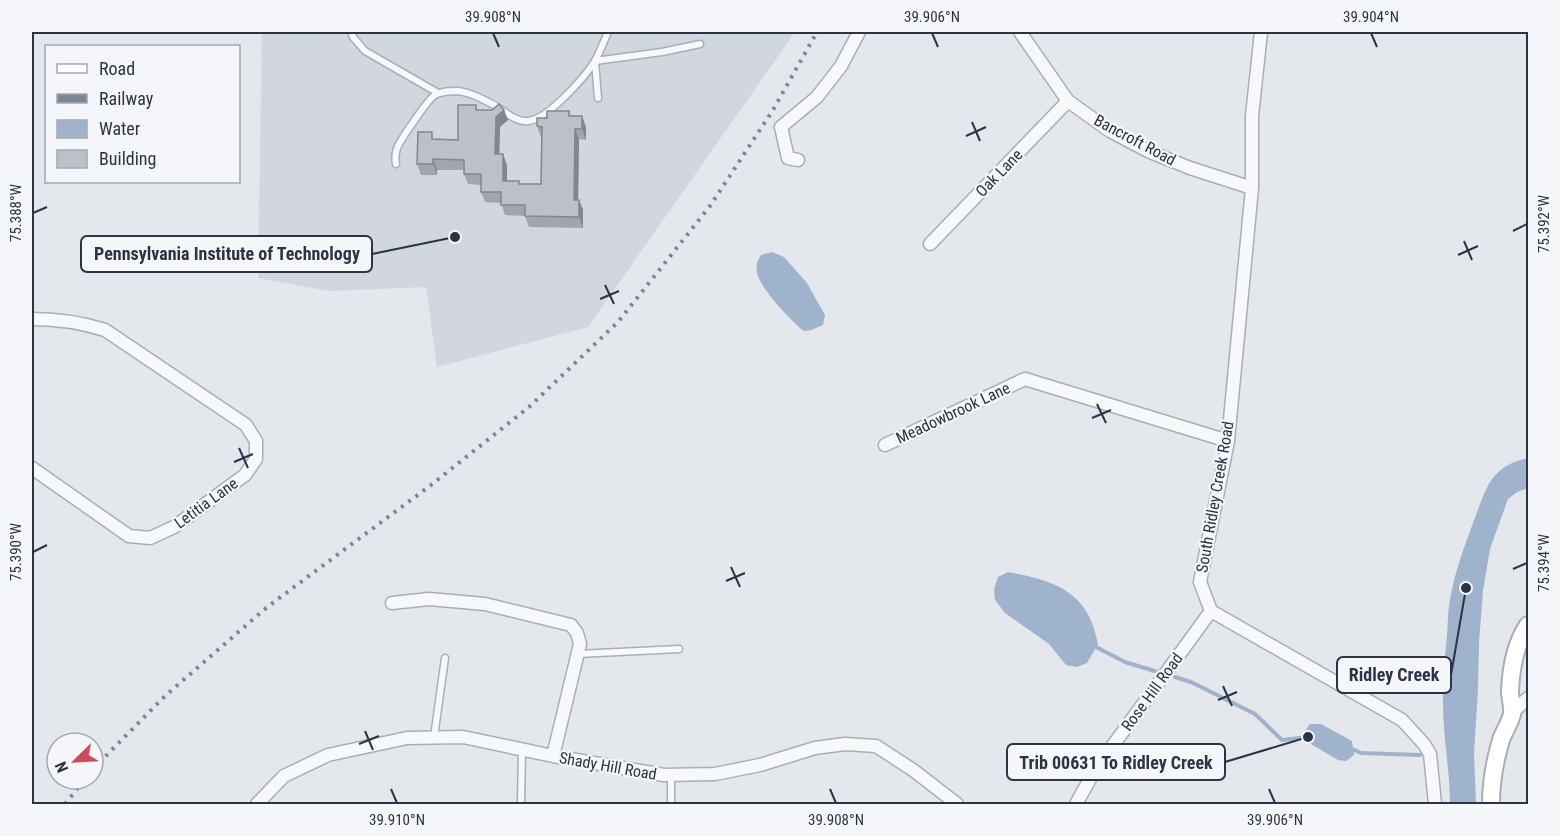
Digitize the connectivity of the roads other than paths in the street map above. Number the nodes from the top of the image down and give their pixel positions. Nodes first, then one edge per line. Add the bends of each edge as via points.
1 (351, 32) edge
2 (608, 32) edge
3 (859, 32) edge
4 (1020, 32) edge
5 (1260, 32) edge
6 (700, 44) dead end
7 (595, 61) junction
8 (438, 93) junction
9 (598, 98) dead end
10 (1068, 101) junction
11 (798, 160) dead end
12 (396, 164) dead end
13 (1252, 188) junction
14 (930, 244) dead end
15 (32, 319) edge
16 (1228, 441) junction
17 (885, 445) dead end
18 (32, 468) edge
19 (392, 603) dead end
20 (1211, 611) junction
21 (1528, 625) edge
22 (680, 649) dead end
23 (578, 654) junction
24 (445, 658) dead end
25 (1528, 698) edge
26 (1512, 713) junction
27 (434, 738) junction
28 (522, 750) junction
29 (553, 756) junction
30 (671, 775) junction
31 (257, 804) edge
32 (521, 804) edge
33 (671, 804) edge
34 (957, 804) edge
35 (1076, 804) edge
36 (1435, 804) edge
37 (1491, 804) edge

1 - 8 lane via 365,51
2 - 7 lane
3 - 11 street via 841,66 817,97 781,127 788,158
4 - 10 street, Bancroft Road
5 - 13 street, South Ridley Creek Road via 1252,116
6 - 7 lane
7 - 8 lane via 560,102 530,122 514,118 470,94
7 - 9 lane
8 - 12 lane via 398,146
10 - 13 street, Bancroft Road via 1110,131 1150,152
10 - 14 street, Oak Lane
13 - 16 street, South Ridley Creek Road
15 - 18 street, Letitia Lane via 58,319 105,330 246,425 255,441 256,459 245,475 211,501 174,527 150,538 129,536
16 - 17 street, Meadowbrook Lane via 1025,379
16 - 20 street, South Ridley Creek Road via 1200,582
19 - 23 street via 429,599 485,604 571,625 580,644
20 - 35 street, Rose Hill Road via 1095,771
20 - 36 street via 1402,720 1430,754
21 - 26 main road via 1514,657
22 - 23 lane
23 - 29 street
24 - 27 lane
25 - 26 street
26 - 37 main road via 1498,754
27 - 28 street, Shady Hill Road via 463,737
27 - 31 street, Shady Hill Road via 407,738 328,755 284,776
28 - 29 street, Shady Hill Road
28 - 32 lane
29 - 30 street, Shady Hill Road
30 - 33 lane
30 - 34 street, Shady Hill Road via 715,774 815,748 845,744 876,746

